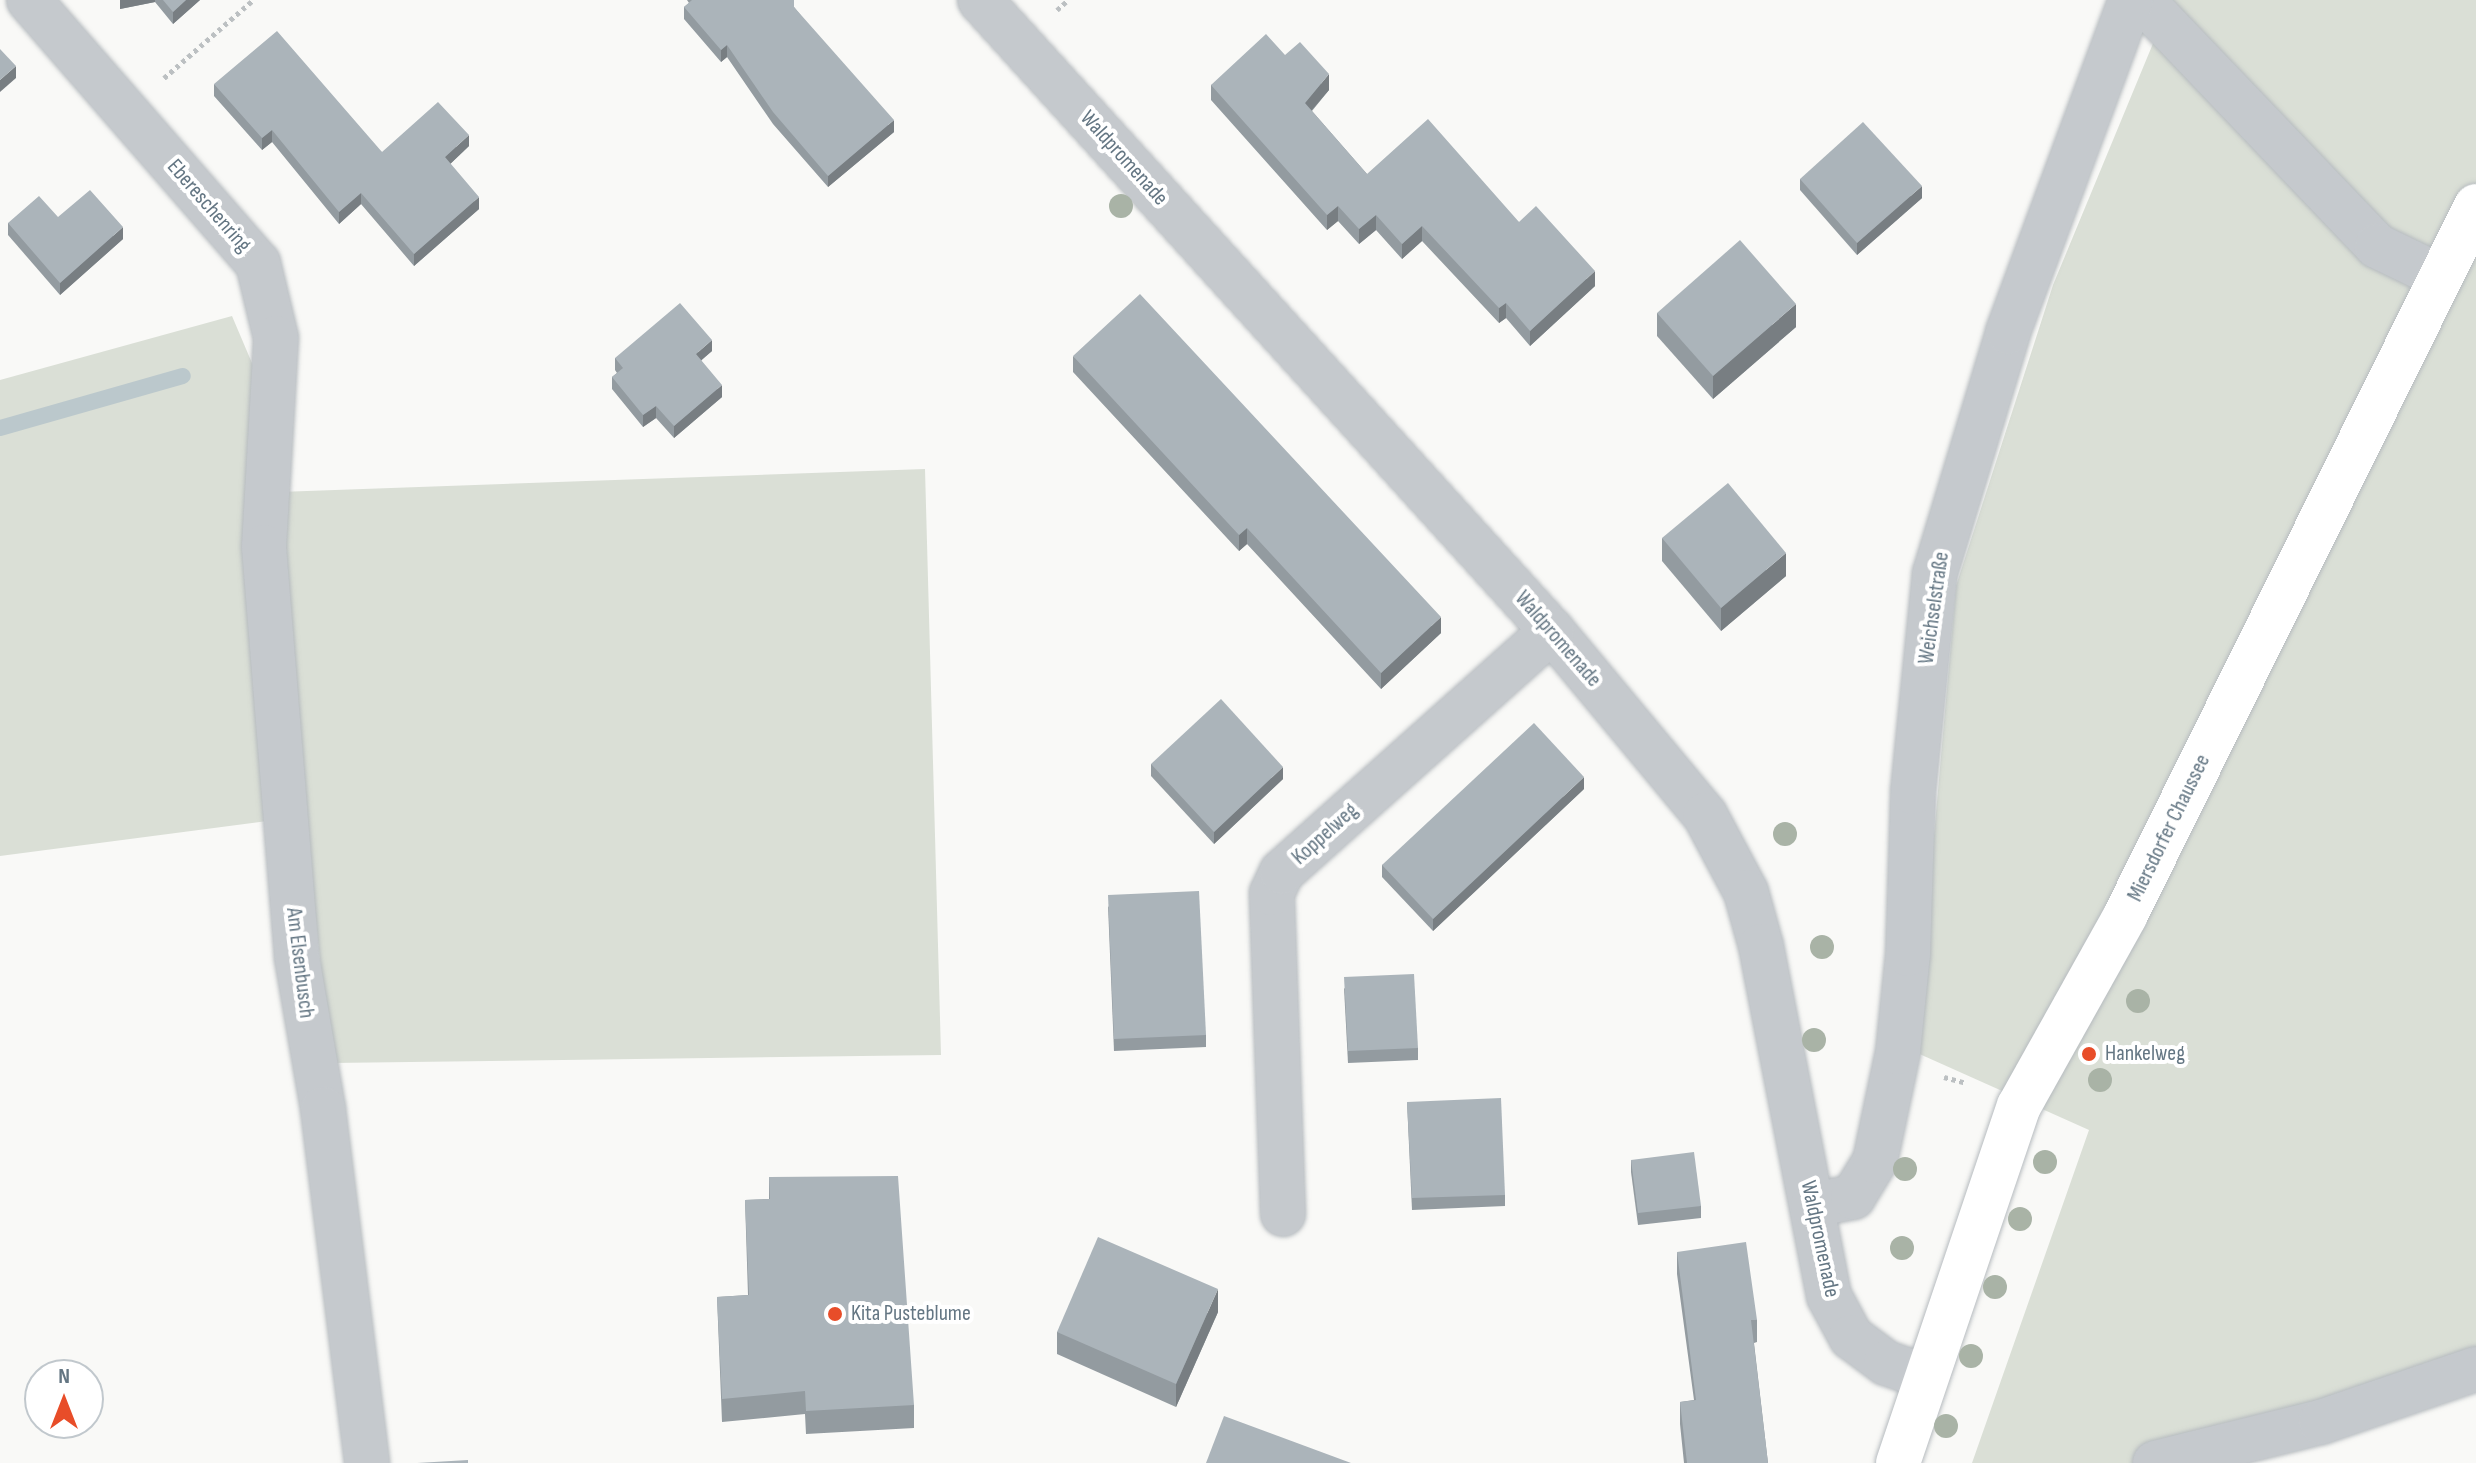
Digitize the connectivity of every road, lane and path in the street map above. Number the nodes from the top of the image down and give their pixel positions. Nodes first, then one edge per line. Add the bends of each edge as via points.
1 (29, 0) edge
2 (253, 0) edge
3 (980, 0) edge
4 (2131, 0) edge
5 (2142, 0) edge
6 (128, 110) junction
7 (2476, 206) edge
8 (2441, 277) junction
9 (266, 459) joint
10 (1552, 631) junction
11 (1813, 1205) junction
12 (1283, 1214) dead end
13 (2476, 1369) edge
14 (1926, 1377) junction
15 (367, 1463) edge
16 (1898, 1463) edge
17 (2155, 1463) edge

1 - 6 street, Ebereschenring
2 - 6 path
3 - 10 street, Waldpromenade
4 - 11 street, Weichselstraße via 2008,332 1935,573 1913,792 1907,968 1898,1052 1875,1161 1853,1197
5 - 8 street via 2377,246
6 - 9 street, Ebereschenring via 258,263 276,338
7 - 8 main road, Miersdorfer Chaussee
8 - 14 main road, Miersdorfer Chaussee via 2125,916 2019,1106
9 - 15 street, Am Elsenbusch via 264,547 297,958 323,1109
10 - 11 street, Waldpromenade via 1705,815 1746,892
10 - 12 street, Koppelweg via 1282,872 1272,893
11 - 14 street, Waldpromenade via 1829,1296 1843,1330 1886,1363
13 - 17 street via 2321,1422
14 - 16 main road, Miersdorfer Chaussee

